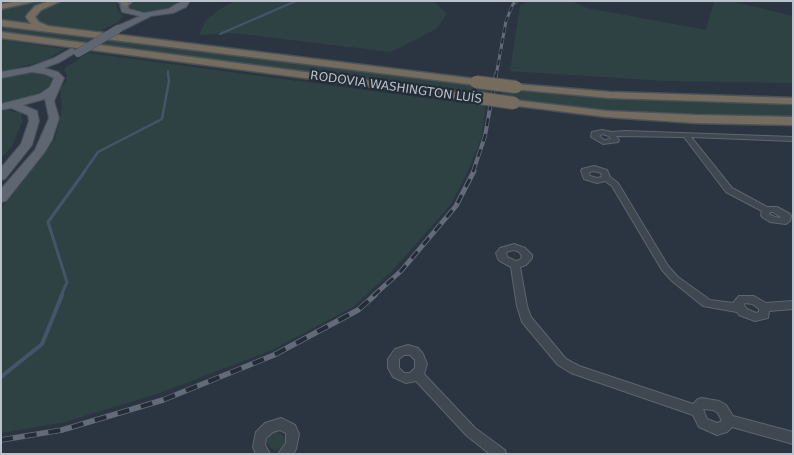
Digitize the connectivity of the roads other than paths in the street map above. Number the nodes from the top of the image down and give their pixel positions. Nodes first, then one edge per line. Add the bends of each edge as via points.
1 (33, 1) edge
2 (57, 1) edge
3 (187, 2) edge
4 (125, 4) edge
5 (1, 7) edge
6 (151, 14) junction
7 (1, 23) edge
8 (114, 32) junction
9 (1, 35) edge
10 (1, 40) edge
11 (96, 48) junction
12 (75, 52) junction
13 (32, 69) junction
14 (55, 74) junction
15 (1, 75) edge
16 (54, 89) junction
17 (793, 101) edge
18 (14, 106) junction
19 (1, 107) edge
20 (793, 121) edge
21 (612, 134) dead end
22 (687, 137) junction
23 (793, 139) edge
24 (1, 176) edge
25 (606, 178) dead end
26 (1, 198) edge
27 (790, 219) edge
28 (515, 265) dead end
29 (793, 305) edge
30 (417, 374) dead end
31 (697, 411) junction
32 (729, 420) junction
33 (793, 438) edge
34 (264, 454) edge
35 (284, 454) edge
36 (500, 454) edge

1 - 5 highway
2 - 8 highway via 38,8 30,18 32,21 41,25
3 - 6 main road via 170,11
4 - 6 main road via 138,14
4 - 8 main road via 128,17
6 - 8 main road
7 - 8 highway, RODOVIA WASHINGTON LUÍS
8 - 12 main road, bridge
8 - 17 highway, RODOVIA WASHINGTON LUÍS, bridge via 516,87 620,95
9 - 11 highway, RODOVIA WASHINGTON LUÍS
10 - 11 highway
11 - 20 highway, RODOVIA WASHINGTON LUÍS, bridge via 575,112
12 - 13 main road
12 - 14 main road via 60,63
13 - 14 main road
13 - 15 main road
14 - 16 main road via 59,78
16 - 18 main road via 44,96
16 - 26 main road via 49,101 54,118 46,140
18 - 19 main road
18 - 24 main road via 33,114 34,121 26,145
21 - 22 street
22 - 23 street
22 - 27 street via 729,190 766,210 765,215 772,220 783,222
25 - 29 street via 614,185 665,268 707,303 739,308 739,301 748,299 764,307
28 - 31 street via 526,319 562,362 575,370
30 - 36 street via 471,432
31 - 32 street via 702,403 716,404
31 - 32 street via 698,417 710,427 723,428
32 - 33 street
34 - 35 street via 259,447 260,436 269,427 281,424 291,429 293,434 292,445

